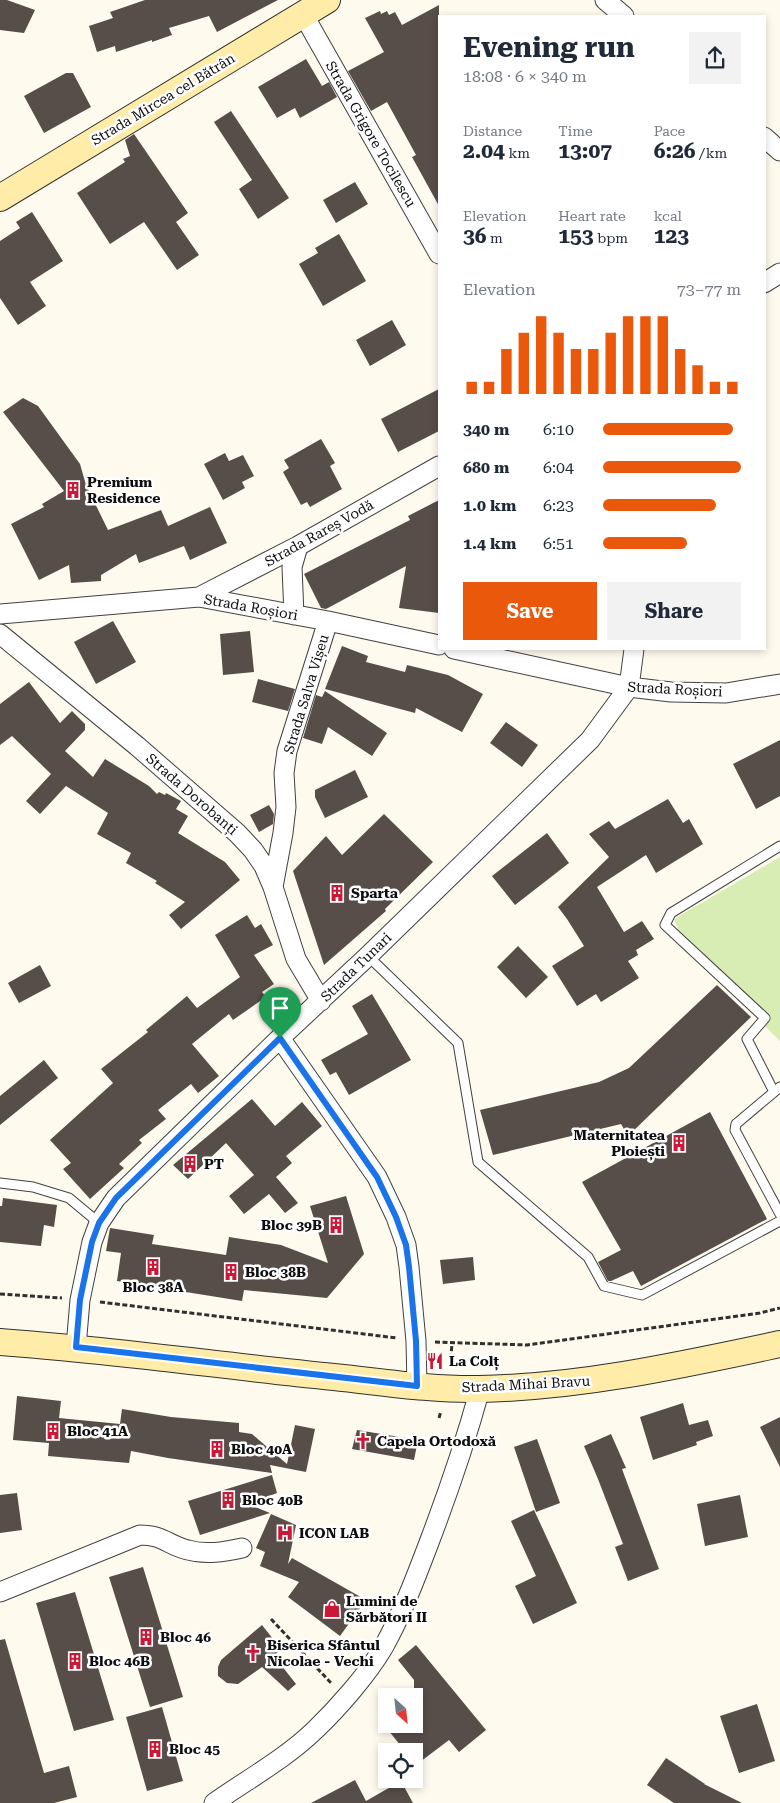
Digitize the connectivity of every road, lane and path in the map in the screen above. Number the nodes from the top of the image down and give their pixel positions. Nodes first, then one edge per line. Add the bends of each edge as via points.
1 (328, 0) edge
2 (605, 0) edge
3 (303, 14) junction
4 (623, 15) edge
5 (766, 139) edge
6 (780, 151) edge
7 (0, 198) edge
8 (438, 252) edge
9 (780, 273) edge
10 (766, 282) edge
11 (438, 467) edge
12 (298, 546) junction
13 (199, 597) junction
14 (0, 614) edge
15 (294, 614) junction
16 (328, 621) junction
17 (0, 634) edge
18 (438, 645) edge
19 (458, 650) edge
20 (634, 650) edge
21 (780, 684) edge
22 (629, 688) junction
23 (780, 846) edge
24 (273, 886) junction
25 (368, 956) junction
26 (320, 1001) junction
27 (280, 1038) junction
28 (777, 1090) edge
29 (0, 1183) edge
30 (780, 1214) edge
31 (780, 1221) edge
32 (99, 1223) junction
33 (0, 1294) edge
34 (80, 1300) junction
35 (780, 1308) edge
36 (416, 1341) junction
37 (0, 1342) edge
38 (780, 1344) edge
39 (76, 1347) junction
40 (417, 1386) junction
41 (480, 1389) junction
42 (242, 1548) dead end
43 (0, 1592) edge
44 (271, 1620) dead end
45 (345, 1697) junction
46 (214, 1803) edge

1 - 3 main road, Strada Mircea cel Bătrân
2 - 4 street
3 - 7 main road, Strada Mircea cel Bătrân
3 - 8 street, Strada Grigore Tocilescu
5 - 6 street
9 - 10 street
11 - 12 street, Strada Rareș Vodă
12 - 13 street, Strada Rareș Vodă
12 - 15 street via 292,567
13 - 14 street, Strada Roșiori
13 - 15 street, Strada Roșiori
15 - 16 street, Strada Roșiori
16 - 18 street, Strada Roșiori
16 - 24 street, Strada Salva Vișeu via 287,751 284,773 286,807
17 - 24 street, Strada Dorobanți via 237,833 264,866
19 - 22 street, Strada Roșiori
20 - 22 street, Strada Tunari
21 - 22 street, Strada Roșiori via 726,693
22 - 25 street, Strada Tunari via 590,740
23 - 28 lane via 671,913 665,925 765,1018 747,1040
24 - 26 street, Strada Dorobanți via 296,958
25 - 26 street, Strada Tunari
25 - 31 lane via 458,1043 478,1162 588,1256 604,1286 642,1294
26 - 27 street, Strada Tunari
27 - 32 street, Strada Tunari via 116,1198
27 - 36 street via 377,1177 396,1217 406,1245
28 - 30 lane via 736,1124 735,1130
29 - 32 lane via 33,1187 69,1198
32 - 34 street, Strada Tunari
33 - 34 path
34 - 36 path
34 - 39 street, Strada Tunari
35 - 36 path via 527,1345
36 - 40 street
37 - 39 main road, Strada Mihai Bravu
38 - 41 main road, Strada Mihai Bravu via 589,1381
39 - 40 main road, Strada Mihai Bravu
40 - 41 main road, Strada Mihai Bravu
41 - 45 street via 450,1487 416,1578 382,1649
42 - 43 street via 217,1553 200,1552 186,1550 153,1535 140,1535
44 - 45 path
45 - 46 street via 296,1748

